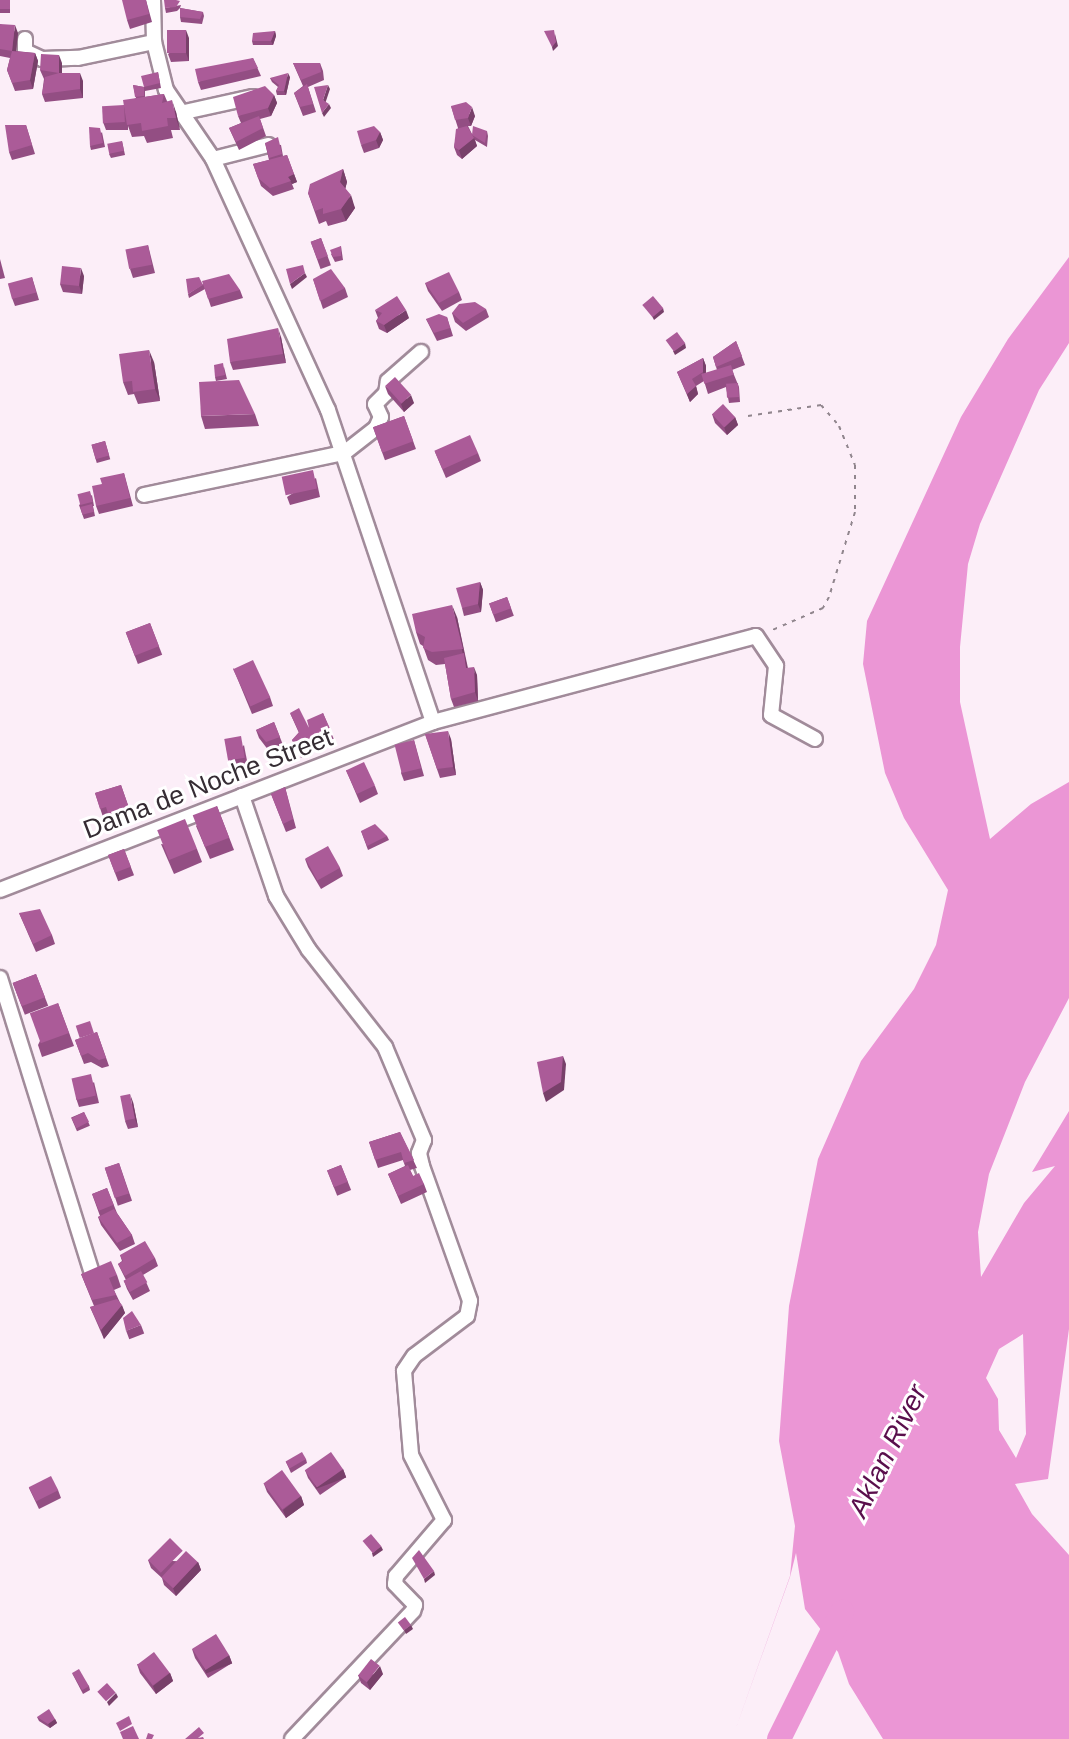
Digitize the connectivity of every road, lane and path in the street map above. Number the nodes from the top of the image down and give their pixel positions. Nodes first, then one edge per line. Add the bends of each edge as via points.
1 (153, 0) edge
2 (25, 39) dead end
3 (154, 42) junction
4 (259, 95) edge
5 (180, 113) junction
6 (268, 145) edge
7 (213, 159) junction
8 (421, 352) dead end
9 (748, 416) dead end
10 (344, 453) junction
11 (144, 495) dead end
12 (756, 636) junction
13 (433, 722) junction
14 (815, 739) dead end
15 (242, 796) junction
16 (0, 890) edge
17 (0, 978) edge
18 (94, 1280) edge
19 (292, 1739) edge

1 - 3 street
2 - 3 street via 25,51 42,59 78,58
3 - 5 street via 166,90
4 - 5 street
5 - 7 street
6 - 7 street
7 - 10 street
8 - 10 street via 389,379 385,394 375,403 381,417 376,428
9 - 12 path via 821,405 839,426 856,478 852,526 823,608
10 - 11 street
10 - 13 street
12 - 13 street, Dama de Noche Street
12 - 14 street via 776,666 771,715
13 - 15 street, Dama de Noche Street
15 - 16 street, Dama de Noche Street
15 - 19 street via 276,896 309,950 385,1047 420,1130 422,1166 470,1301 467,1316 414,1356 404,1371 411,1455 444,1520 396,1576 395,1584 415,1605
17 - 18 street

